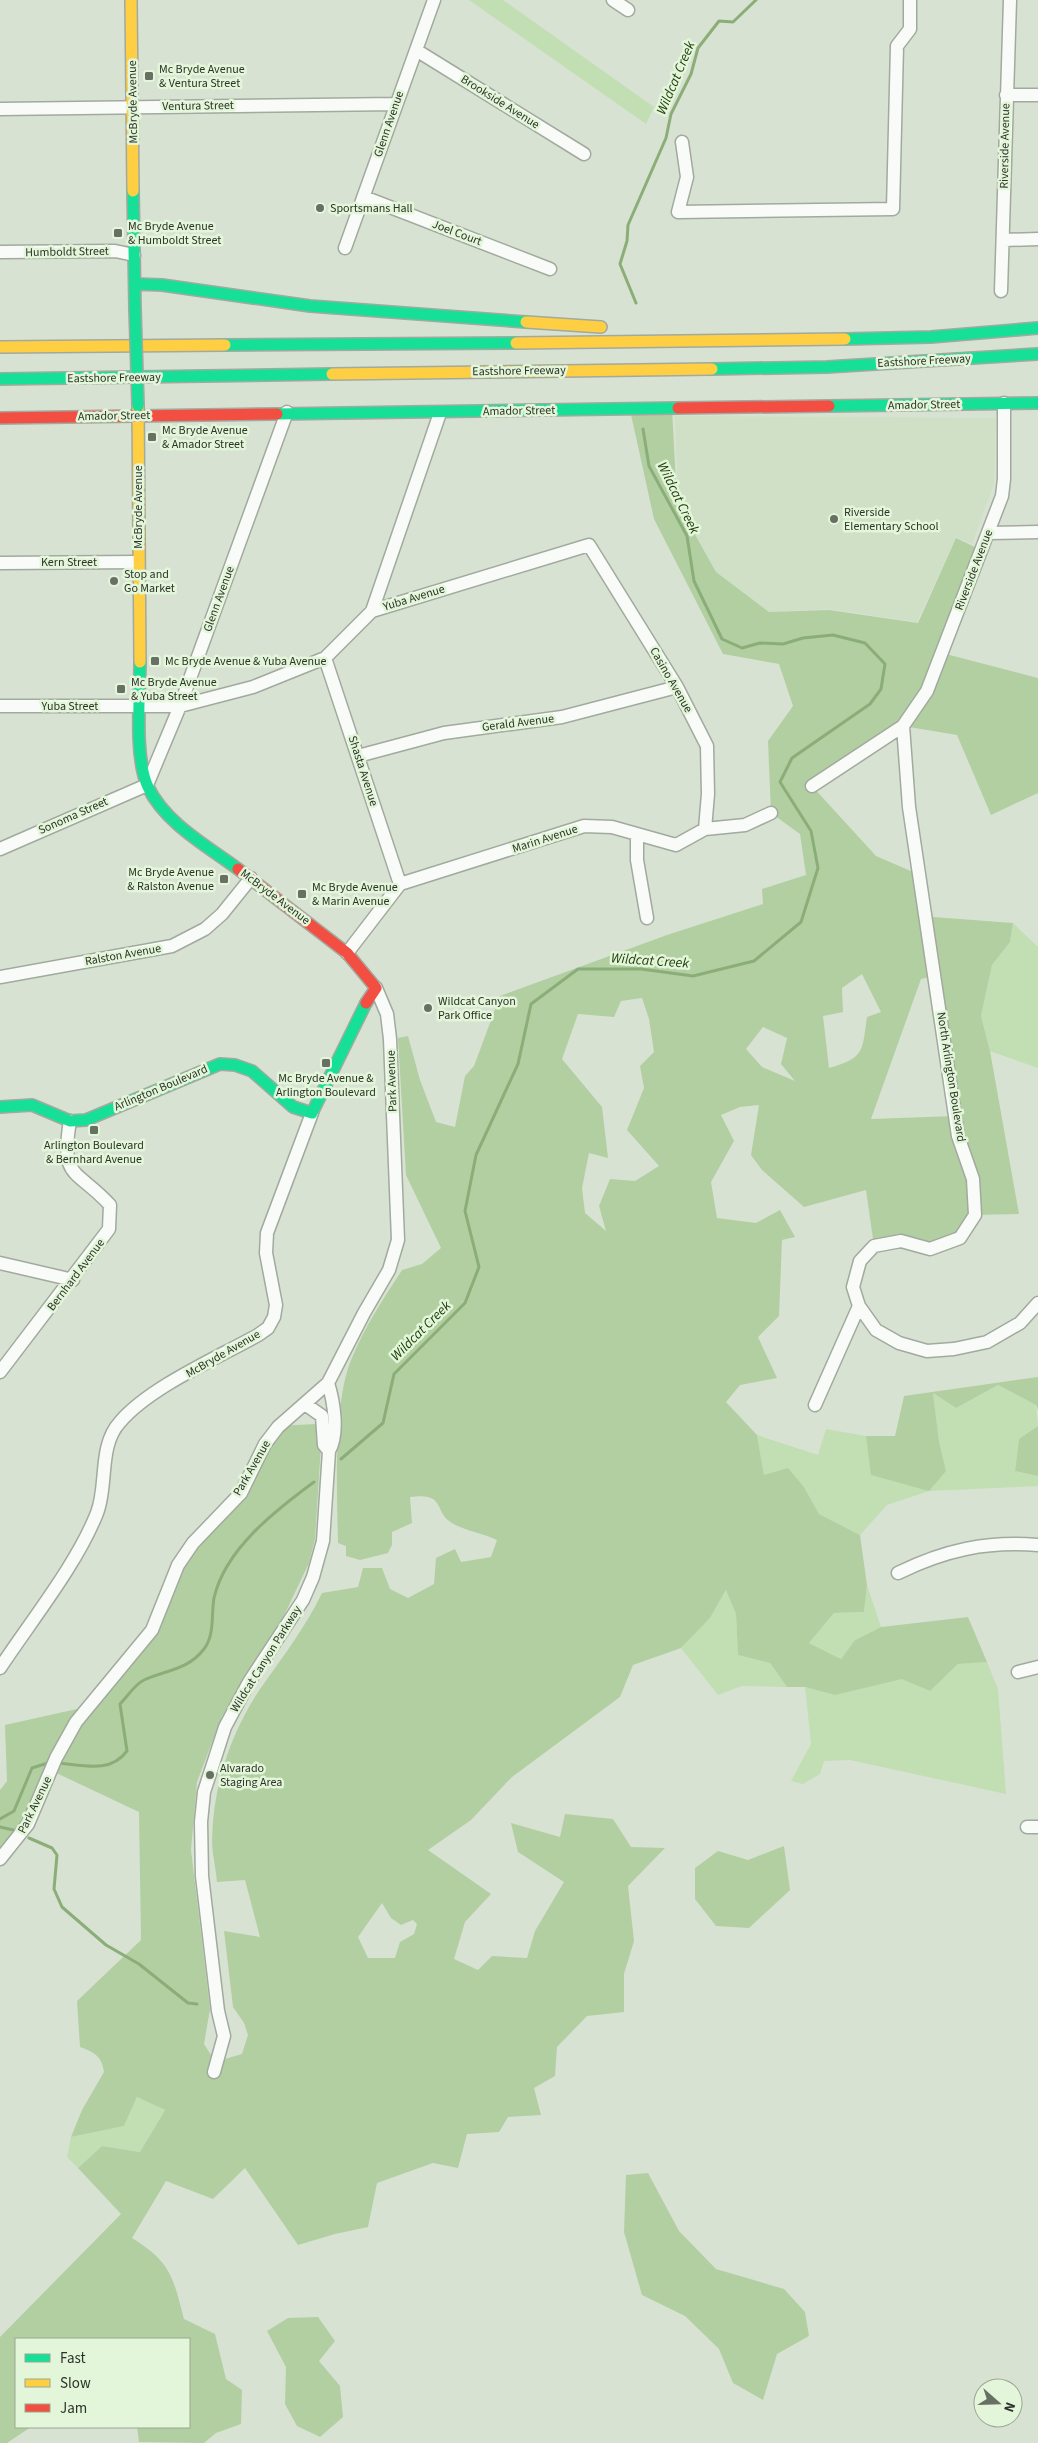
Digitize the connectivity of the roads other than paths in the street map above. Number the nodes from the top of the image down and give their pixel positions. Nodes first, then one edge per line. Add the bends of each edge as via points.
1 (131, 0) edge
2 (434, 0) edge
3 (613, 0) edge
4 (910, 0) edge
5 (1010, 0) edge
6 (628, 10) dead end
7 (416, 50) junction
8 (1038, 95) edge
9 (1006, 96) junction
10 (396, 104) junction
11 (133, 107) junction
12 (0, 109) edge
13 (682, 142) dead end
14 (584, 154) dead end
15 (364, 197) junction
16 (1038, 239) edge
17 (1004, 240) junction
18 (346, 248) dead end
19 (0, 252) edge
20 (134, 255) junction
21 (550, 269) dead end
22 (135, 284) junction
23 (1001, 291) dead end
24 (1038, 320) edge
25 (608, 328) dead end
26 (1038, 328) edge
27 (628, 330) dead end
28 (931, 337) junction
29 (714, 339) junction
30 (0, 347) edge
31 (1038, 354) edge
32 (998, 357) junction
33 (1030, 366) dead end
34 (0, 379) edge
35 (1004, 403) junction
36 (1038, 403) edge
37 (138, 411) junction
38 (287, 412) junction
39 (440, 413) junction
40 (0, 418) edge
41 (1038, 532) edge
42 (988, 533) junction
43 (589, 545) joint
44 (138, 562) junction
45 (0, 563) edge
46 (372, 611) junction
47 (325, 658) junction
48 (677, 687) junction
49 (0, 706) edge
50 (140, 706) junction
51 (180, 706) junction
52 (903, 726) junction
53 (358, 756) junction
54 (147, 785) junction
55 (812, 786) dead end
56 (771, 813) dead end
57 (705, 829) junction
58 (637, 835) junction
59 (0, 849) edge
60 (251, 878) junction
61 (400, 884) junction
62 (647, 918) dead end
63 (348, 953) junction
64 (0, 977) edge
65 (376, 988) junction
66 (0, 1107) edge
67 (312, 1113) junction
68 (70, 1121) junction
69 (0, 1263) edge
70 (73, 1280) junction
71 (1038, 1303) edge
72 (859, 1306) junction
73 (0, 1372) edge
74 (328, 1384) junction
75 (305, 1404) junction
76 (815, 1405) dead end
77 (328, 1415) junction
78 (1038, 1545) edge
79 (898, 1573) dead end
80 (1038, 1667) edge
81 (0, 1668) edge
82 (1018, 1672) dead end
83 (0, 1859) edge
84 (214, 2072) dead end

1 - 11 main road, McBryde Avenue
2 - 7 street, Glenn Avenue
3 - 6 street
4 - 13 street via 910,29 897,46 893,209 678,212 687,177
5 - 9 street, Riverside Avenue
7 - 10 street, Glenn Avenue
7 - 14 street, Brookside Avenue
8 - 9 street
9 - 17 street, Riverside Avenue
10 - 11 street, Ventura Street
10 - 15 street, Glenn Avenue
11 - 12 street, Ventura Street
11 - 20 main road, McBryde Avenue
15 - 18 street, Glenn Avenue
15 - 21 street, Joel Court
16 - 17 street
17 - 23 street, Riverside Avenue
19 - 20 street, Humboldt Street via 115,251
20 - 22 main road, McBryde Avenue
22 - 25 main road via 336,309
22 - 37 main road, McBryde Avenue, bridge
24 - 28 main road
26 - 28 main road, Eastshore Freeway
27 - 29 main road
28 - 29 main road, Eastshore Freeway
29 - 30 main road, Eastshore Freeway
31 - 32 main road, Eastshore Freeway
32 - 33 main road
32 - 34 main road, Eastshore Freeway via 827,367
35 - 36 main road, Amador Street
35 - 39 main road, Amador Street
35 - 42 street, Riverside Avenue via 1002,496
37 - 38 main road, Amador Street
37 - 40 main road, Amador Street
37 - 44 main road, McBryde Avenue
38 - 39 main road, Amador Street
38 - 51 street, Glenn Avenue
39 - 46 street
41 - 42 street
42 - 52 street, Riverside Avenue via 927,691
43 - 46 street, Yuba Avenue
43 - 48 street, Casino Avenue
44 - 45 street, Kern Street
44 - 50 main road, McBryde Avenue
46 - 47 street, Yuba Avenue
47 - 51 street, Yuba Avenue via 253,687
47 - 53 street, Shasta Avenue
48 - 53 street, Gerald Avenue via 562,717 444,732
48 - 57 street, Casino Avenue via 707,746
49 - 50 street, Yuba Street
50 - 51 street, Yuba Avenue
50 - 54 main road, McBryde Avenue
51 - 54 street, Glenn Avenue
52 - 55 street
52 - 72 street, North Arlington Boulevard via 909,807 958,1136 973,1179 975,1215 960,1238 930,1249 901,1241 874,1246 860,1260 855,1278 853,1287
53 - 61 street, Shasta Avenue
54 - 59 street, Sonoma Street
54 - 60 main road, McBryde Avenue via 176,823
56 - 57 street, Marin Avenue via 745,825
57 - 58 street, Marin Avenue via 676,845
58 - 61 street, Marin Avenue via 612,827 584,826
58 - 62 street
60 - 63 main road, McBryde Avenue
60 - 64 street, Ralston Avenue via 222,914 205,929 172,946
61 - 63 street
63 - 65 main road, McBryde Avenue
65 - 67 main road, McBryde Avenue via 360,1012
65 - 74 street, Park Avenue via 387,1014 390,1036 398,1240 389,1270
66 - 68 main road via 32,1105
67 - 68 main road, Arlington Boulevard via 293,1106 252,1071 220,1064 86,1120
67 - 81 street, McBryde Avenue via 267,1233 266,1253 276,1305 268,1328 170,1384 137,1405 119,1422 107,1451 97,1512 78,1550
68 - 70 street, Bernhard Avenue via 67,1162 78,1179 95,1189 110,1205 110,1229
69 - 70 street
70 - 73 street, Bernhard Avenue
71 - 72 street, North Arlington Boulevard via 1020,1323 987,1342 954,1349 927,1350 899,1343 876,1330
72 - 76 street
74 - 75 street, Park Avenue
74 - 77 street, Wildcat Canyon Parkway via 334,1406
75 - 77 street
75 - 83 street, Park Avenue via 264,1444 241,1493 193,1544 178,1565 152,1630 86,1707 56,1758 28,1824
77 - 84 street, Wildcat Canyon Parkway via 324,1445 328,1451 325,1524 313,1577 293,1616 228,1720 204,1792 202,1876 218,2011 224,2036
78 - 79 street via 1006,1542 975,1546 926,1559
80 - 82 street

